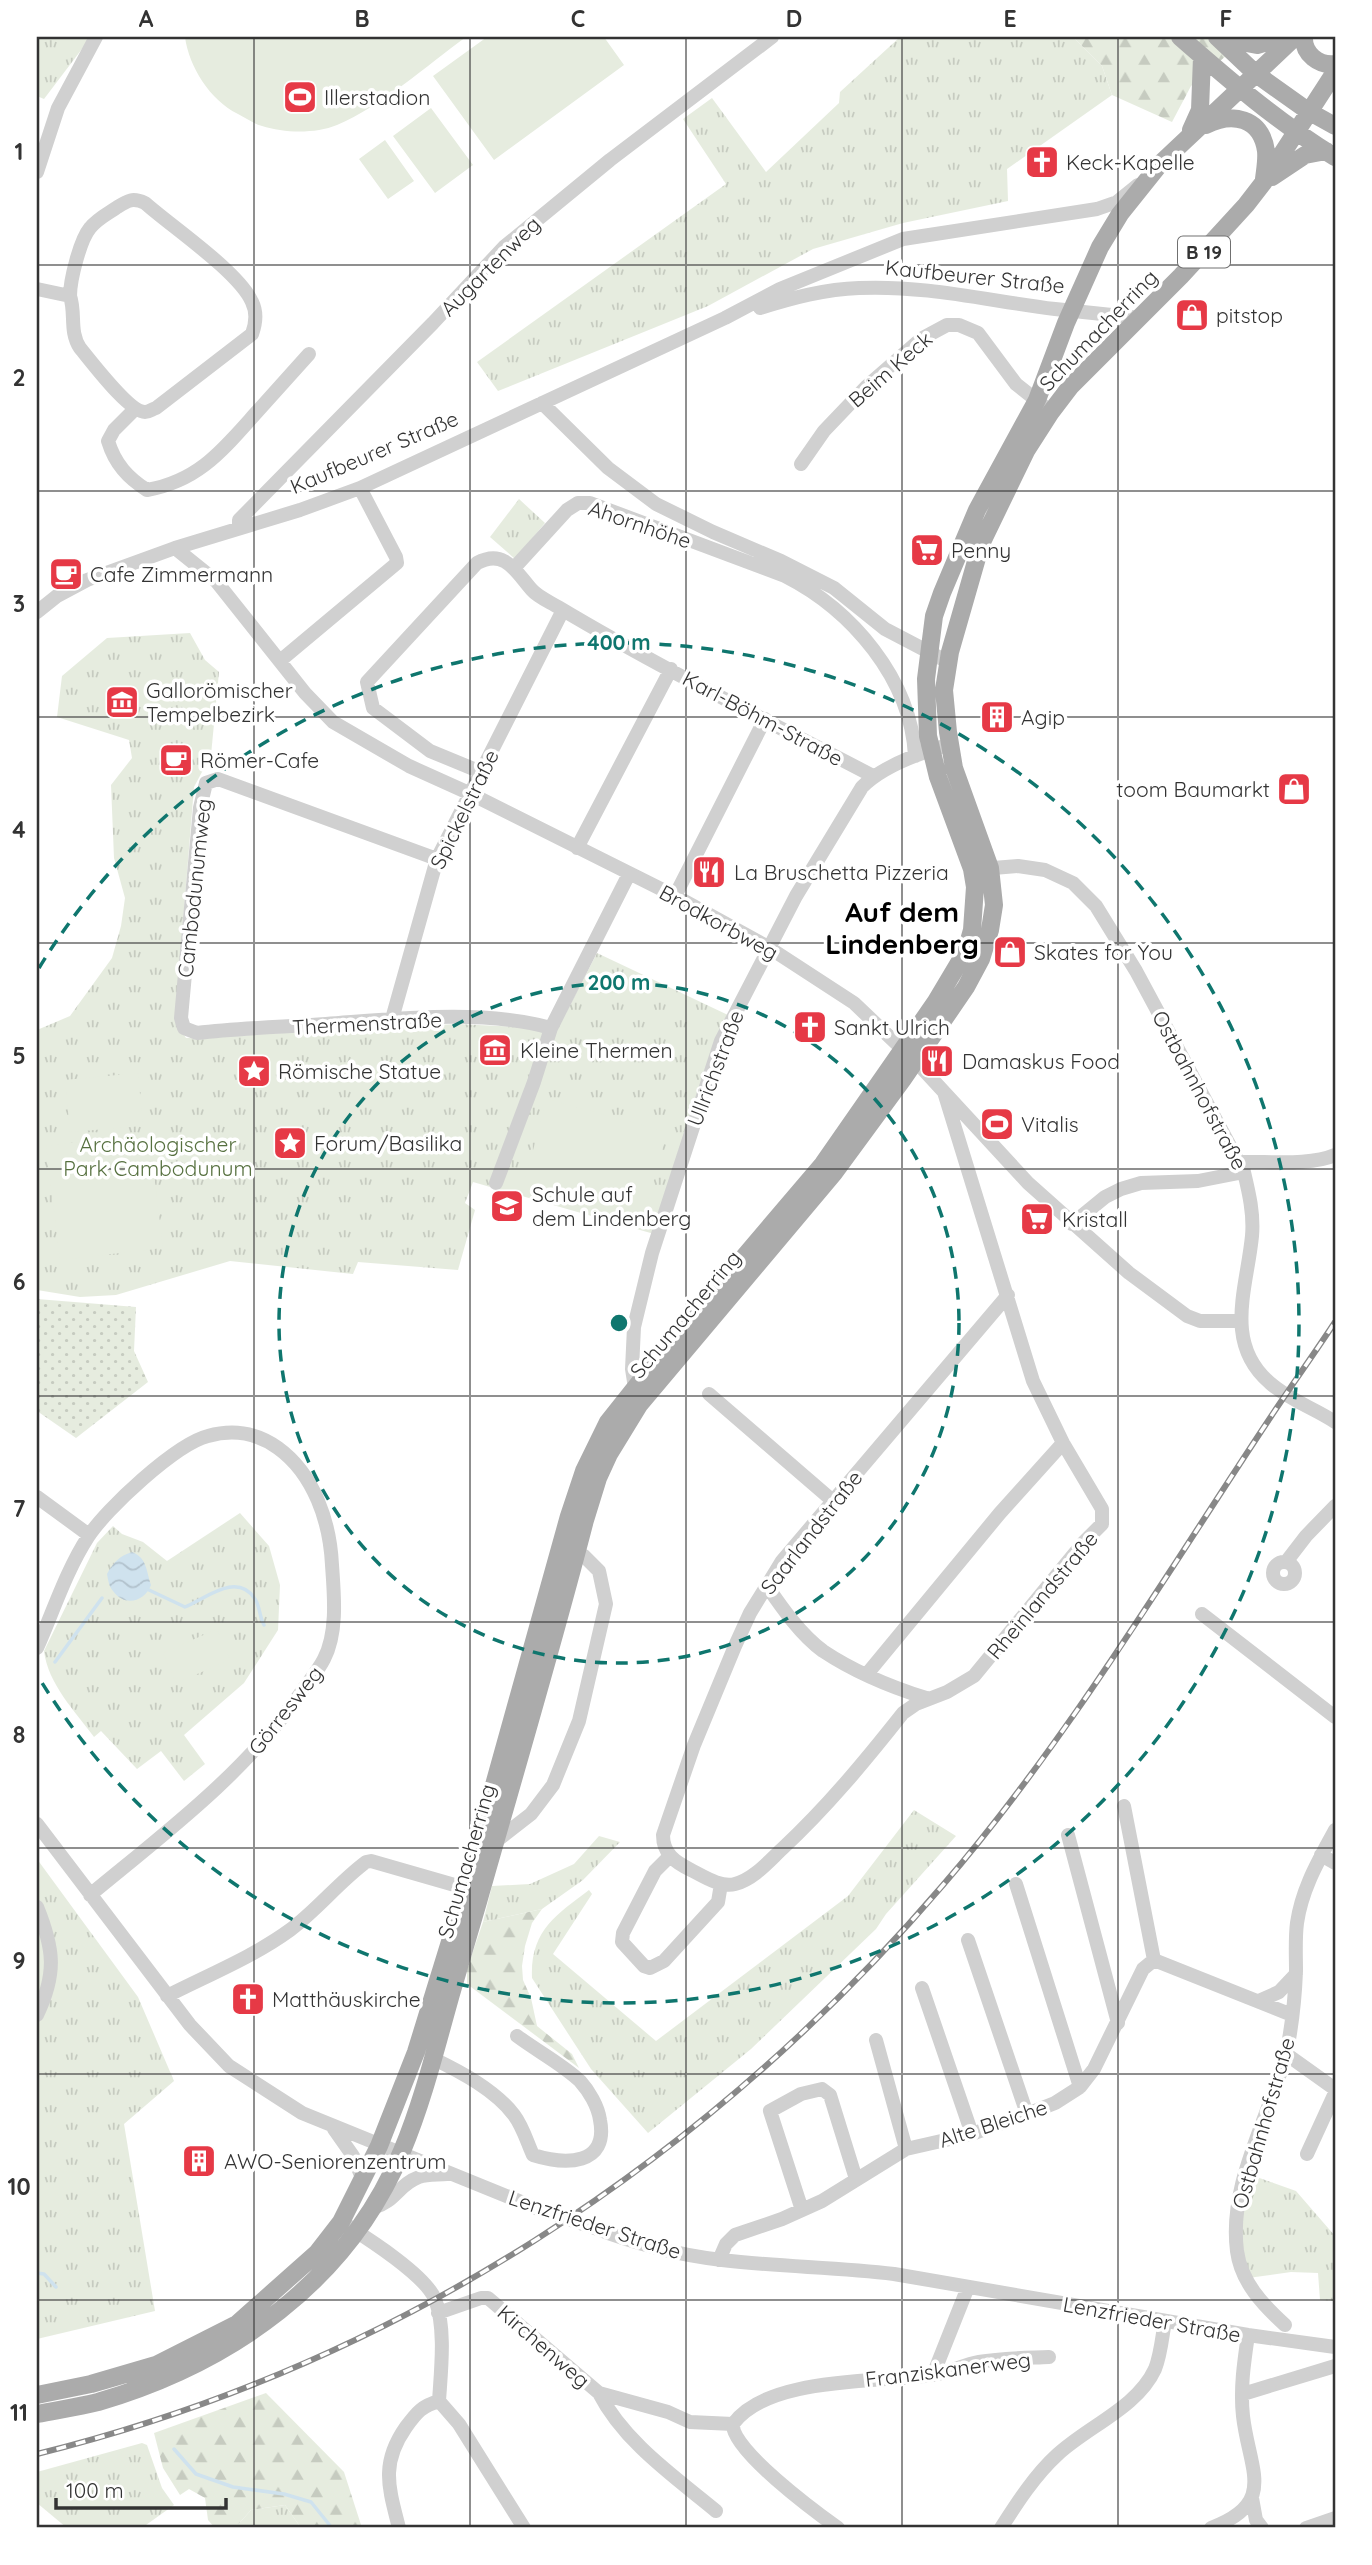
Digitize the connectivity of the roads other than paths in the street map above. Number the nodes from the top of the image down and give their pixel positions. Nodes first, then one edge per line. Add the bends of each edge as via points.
1 (96, 37) edge
2 (772, 37) edge
3 (1180, 37) edge
4 (1218, 37) edge
5 (1284, 37) edge
6 (1295, 37) edge
7 (1304, 37) edge
8 (1202, 57) junction
9 (1334, 71) edge
10 (1256, 74) junction
11 (1240, 89) junction
12 (1335, 99) edge
13 (1308, 111) junction
14 (1335, 125) edge
15 (1296, 132) junction
16 (1190, 134) junction
17 (1330, 154) edge
18 (37, 172) edge
19 (1145, 181) junction
20 (1263, 183) junction
21 (37, 289) edge
22 (70, 296) junction
23 (1072, 310) junction
24 (725, 318) junction
25 (1140, 318) junction
26 (309, 354) dead end
27 (1037, 400) junction
28 (542, 403) junction
29 (135, 409) junction
30 (1051, 412) junction
31 (802, 464) dead end
32 (360, 488) junction
33 (239, 528) junction
34 (176, 548) junction
35 (515, 567) junction
36 (563, 610) junction
37 (37, 612) edge
38 (929, 653) junction
39 (281, 660) junction
40 (948, 662) junction
41 (671, 669) junction
42 (765, 719) junction
43 (950, 745) junction
44 (923, 753) junction
45 (481, 772) junction
46 (873, 776) junction
47 (471, 794) junction
48 (578, 848) junction
49 (437, 859) junction
50 (981, 869) junction
51 (629, 874) junction
52 (675, 896) junction
53 (768, 947) junction
54 (392, 1019) junction
55 (184, 1028) joint
56 (551, 1028) junction
57 (909, 1055) junction
58 (944, 1092) junction
59 (1335, 1155) edge
60 (1242, 1167) junction
61 (496, 1183) dead end
62 (1072, 1224) junction
63 (1008, 1295) junction
64 (1240, 1321) junction
65 (661, 1367) junction
66 (635, 1388) junction
67 (709, 1394) dead end
68 (1333, 1415) edge
69 (1063, 1443) junction
70 (37, 1497) edge
71 (833, 1500) junction
72 (1335, 1506) edge
73 (89, 1535) junction
74 (576, 1552) junction
75 (1286, 1562) dead end
76 (767, 1586) junction
77 (1202, 1614) dead end
78 (37, 1648) edge
79 (867, 1674) junction
80 (926, 1698) junction
81 (1335, 1717) edge
82 (1124, 1807) dead end
83 (37, 1824) edge
84 (1335, 1830) edge
85 (1068, 1835) dead end
86 (495, 1842) junction
87 (1321, 1855) junction
88 (670, 1856) junction
89 (1335, 1863) edge
90 (727, 1884) junction
91 (1016, 1884) dead end
92 (465, 1888) junction
93 (90, 1895) junction
94 (37, 1907) edge
95 (968, 1940) dead end
96 (1154, 1960) junction
97 (1296, 1974) junction
98 (922, 1987) dead end
99 (167, 1996) junction
100 (1259, 2001) junction
101 (37, 2015) edge
102 (1292, 2015) junction
103 (1118, 2023) junction
104 (517, 2036) dead end
105 (876, 2040) dead end
106 (1286, 2054) junction
107 (433, 2059) junction
108 (1080, 2087) junction
109 (1335, 2091) edge
110 (1027, 2114) junction
111 (331, 2125) junction
112 (972, 2134) junction
113 (379, 2146) junction
114 (906, 2149) junction
115 (1307, 2154) dead end
116 (401, 2155) junction
117 (448, 2174) junction
118 (856, 2179) junction
119 (363, 2180) junction
120 (373, 2208) junction
121 (802, 2210) junction
122 (349, 2227) junction
123 (719, 2260) junction
124 (968, 2287) junction
125 (438, 2313) junction
126 (1165, 2321) junction
127 (1285, 2325) dead end
128 (1248, 2335) junction
129 (1335, 2347) edge
130 (1049, 2357) dead end
131 (1335, 2366) edge
132 (933, 2375) junction
133 (599, 2393) junction
134 (1243, 2394) junction
135 (37, 2395) edge
136 (439, 2401) junction
137 (37, 2414) edge
138 (733, 2424) junction
139 (1252, 2498) junction
140 (716, 2511) dead end
141 (1335, 2518) edge
142 (1258, 2526) edge
143 (399, 2528) edge
144 (524, 2528) edge
145 (838, 2528) edge
146 (1001, 2528) edge
147 (1211, 2528) edge
148 (1306, 2528) edge

1 - 18 street via 58,108
2 - 33 street, Augartenweg via 504,247 239,520
3 - 8 main road
4 - 5 main road via 1257,45
4 - 10 main road
6 - 10 main road
7 - 9 main road via 1310,55
8 - 11 main road
8 - 16 main road via 1200,110
9 - 12 main road
9 - 13 main road, B 19
10 - 11 main road
10 - 13 main road
11 - 15 main road
11 - 16 main road
13 - 14 main road
13 - 15 main road, B 19
15 - 17 main road
15 - 20 main road, B 19
16 - 19 main road, Schumacherring
16 - 20 main road via 1217,119 1242,119 1259,132 1264,144
17 - 20 main road via 1305,155
19 - 23 main road, Schumacherring via 1100,247
19 - 24 street, Kaufbeurer Straße via 1117,202 1097,209 903,239 780,289
20 - 25 main road, Schumacherring / B 19
21 - 22 street
22 - 29 street via 74,339
22 - 29 street via 89,228 136,199 226,270 252,302 256,313 252,334 156,408
23 - 24 street, Kaufbeurer Straße via 939,290 857,288 820,292
23 - 25 street, Kaufbeurer Straße
23 - 27 main road, Schumacherring
24 - 28 street, Kaufbeurer Straße
25 - 30 main road, Schumacherring
26 - 29 street via 216,458 167,486 148,490 129,478 112,453 108,441
27 - 30 street, Beim Keck
27 - 31 street, Beim Keck via 1016,384 978,333 947,324 921,339 866,387 824,431
27 - 38 main road, Schumacherring via 967,533 934,616
28 - 32 street, Kaufbeurer Straße
28 - 38 street via 608,468 656,504 834,588 886,629
30 - 40 main road, Schumacherring via 981,544
32 - 33 street, Kaufbeurer Straße
32 - 39 street via 397,563
33 - 34 street, Kaufbeurer Straße
34 - 37 street, Kaufbeurer Straße via 87,580
34 - 39 street, Brodkorbweg via 216,581
35 - 36 street, Karl-Böhm-Straße via 533,592
35 - 44 street, Ahornhöhe via 568,510 578,503 590,503 785,576 840,612 872,648 908,712
35 - 45 street via 489,557 477,563 367,682 373,708 429,751
36 - 41 street, Karl-Böhm-Straße
36 - 45 street, Spickelstraße
38 - 40 street
38 - 44 main road, Schumacherring
39 - 47 street, Brodkorbweg via 333,722 409,766
40 - 43 main road, Schumacherring via 944,690
41 - 42 street, Karl-Böhm-Straße
41 - 48 street
42 - 46 street, Karl-Böhm-Straße
42 - 52 street
43 - 44 street, Ullrichstraße
43 - 50 main road, Schumacherring
44 - 46 street, Ullrichstraße
44 - 50 main road, Schumacherring
45 - 47 street, Spickelstraße
46 - 53 street, Ullrichstraße
47 - 48 street, Brodkorbweg
47 - 49 street, Spickelstraße
48 - 51 street, Brodkorbweg
49 - 54 street, Spickelstraße
49 - 55 street, Cambodunumweg via 218,779 206,783 190,909
50 - 57 main road, Schumacherring via 966,951
50 - 60 street, Ostbahnhofstraße via 1018,866 1057,874 1096,906
51 - 52 street, Brodkorbweg
51 - 56 street
52 - 53 street, Brodkorbweg
53 - 57 street, Brodkorbweg via 854,1003
53 - 66 street, Ullrichstraße via 721,1041 652,1253 634,1327
54 - 55 street, Thermenstraße via 197,1033
54 - 56 street, Thermenstraße via 513,1020
56 - 61 street
57 - 58 street, Brodkorbweg
57 - 65 main road, Schumacherring
58 - 62 street, Brodkorbweg
58 - 63 street, Rheinlandstraße
59 - 60 street
60 - 62 street via 1198,1181 1141,1183 1121,1189
60 - 64 street, Ostbahnhofstraße via 1251,1201 1252,1233
62 - 64 street, Brodkorbweg via 1187,1316 1200,1321
63 - 69 street, Rheinlandstraße via 1033,1381
63 - 71 street, Saarlandstraße
64 - 68 street, Ostbahnhofstraße via 1248,1355 1270,1383 1301,1404
65 - 66 main road, Schumacherring
65 - 74 main road, Schumacherring via 609,1454
66 - 92 main road, Schumacherring via 608,1422 584,1471
67 - 71 street
69 - 79 street
69 - 80 street, Rheinlandstraße via 1098,1500 1102,1524 974,1676
70 - 73 street
71 - 76 street, Saarlandstraße
72 - 75 street
73 - 78 street, Görresweg
73 - 93 street, Görresweg via 128,1492 174,1454 205,1436 252,1434 283,1451 312,1489 326,1521 334,1598 325,1657 274,1727 204,1800
74 - 86 main road, Schumacherring
74 - 86 street via 599,1572 606,1604 579,1721 553,1785 531,1814
76 - 79 street via 823,1650
76 - 88 street, Saarlandstraße via 750,1613 694,1745 663,1835
77 - 81 street
79 - 80 street
80 - 90 street, Rheinlandstraße via 904,1713 840,1791 760,1869
82 - 96 street
83 - 93 street, Lenzfrieder Straße
84 - 87 street, Ostbahnhofstraße
85 - 103 street
86 - 107 main road, Schumacherring
87 - 89 street
87 - 97 street, Ostbahnhofstraße via 1307,1882 1297,1923
88 - 90 street
88 - 90 street via 655,1871 623,1933 622,1942 644,1966 656,1967 664,1961 718,1902
91 - 108 street
92 - 99 street via 366,1862 289,1930
92 - 113 main road, Schumacherring via 416,2052
93 - 99 street, Lenzfrieder Straße
94 - 101 street via 52,1954 51,1981
95 - 110 street
96 - 100 street
96 - 103 street, Alte Bleiche via 1143,1969
97 - 100 street via 1275,1995
97 - 102 street, Ostbahnhofstraße
98 - 112 street
99 - 111 street, Lenzfrieder Straße via 229,2066 302,2113
100 - 102 street
102 - 106 street, Ostbahnhofstraße
103 - 108 street, Alte Bleiche
104 - 107 street via 580,2081 591,2097 602,2137 587,2157 577,2161 533,2155 514,2115 500,2101
105 - 114 street
106 - 109 street
106 - 127 street, Ostbahnhofstraße via 1251,2157 1236,2222 1237,2253 1246,2279 1262,2304
107 - 116 main road, Schumacherring
108 - 110 street, Alte Bleiche
109 - 115 street
110 - 112 street, Alte Bleiche
111 - 113 street, Lenzfrieder Straße
111 - 119 street
112 - 114 street, Alte Bleiche
113 - 116 street, Lenzfrieder Straße
113 - 119 main road, Schumacherring
114 - 118 street, Alte Bleiche
116 - 117 street, Lenzfrieder Straße
116 - 120 main road, Schumacherring
117 - 120 street via 419,2177 387,2204
117 - 123 street, Lenzfrieder Straße, bridge via 592,2227
118 - 121 street, Alte Bleiche
118 - 121 street via 830,2095 822,2089 801,2094 770,2111
119 - 122 main road, Schumacherring
120 - 122 main road, Schumacherring
121 - 123 street, Alte Bleiche via 735,2235
122 - 125 street via 420,2279 435,2298
122 - 135 main road, Schumacherring via 237,2324 156,2365
122 - 137 main road, Schumacherring via 333,2262 247,2336 164,2379 96,2402
123 - 124 street, Lenzfrieder Straße via 839,2267
124 - 126 street, Lenzfrieder Straße
124 - 132 street
125 - 133 street, Kirchenweg via 488,2298
125 - 136 street via 443,2360
126 - 128 street, Lenzfrieder Straße
126 - 146 street via 1160,2353 1148,2380 1058,2454
128 - 129 street, Lenzfrieder Straße
128 - 134 street
130 - 132 street, Franziskanerweg via 978,2363
131 - 134 street
132 - 138 street, Franziskanerweg via 816,2386 753,2405
133 - 138 street, Kirchenweg via 690,2422
133 - 140 street via 610,2414 662,2467
134 - 139 street via 1255,2481
136 - 143 street via 424,2405 398,2438 390,2457 390,2491
136 - 144 street via 459,2424
138 - 145 street via 736,2438 779,2481
139 - 142 street
139 - 147 street via 1247,2509 1231,2521
141 - 148 street

